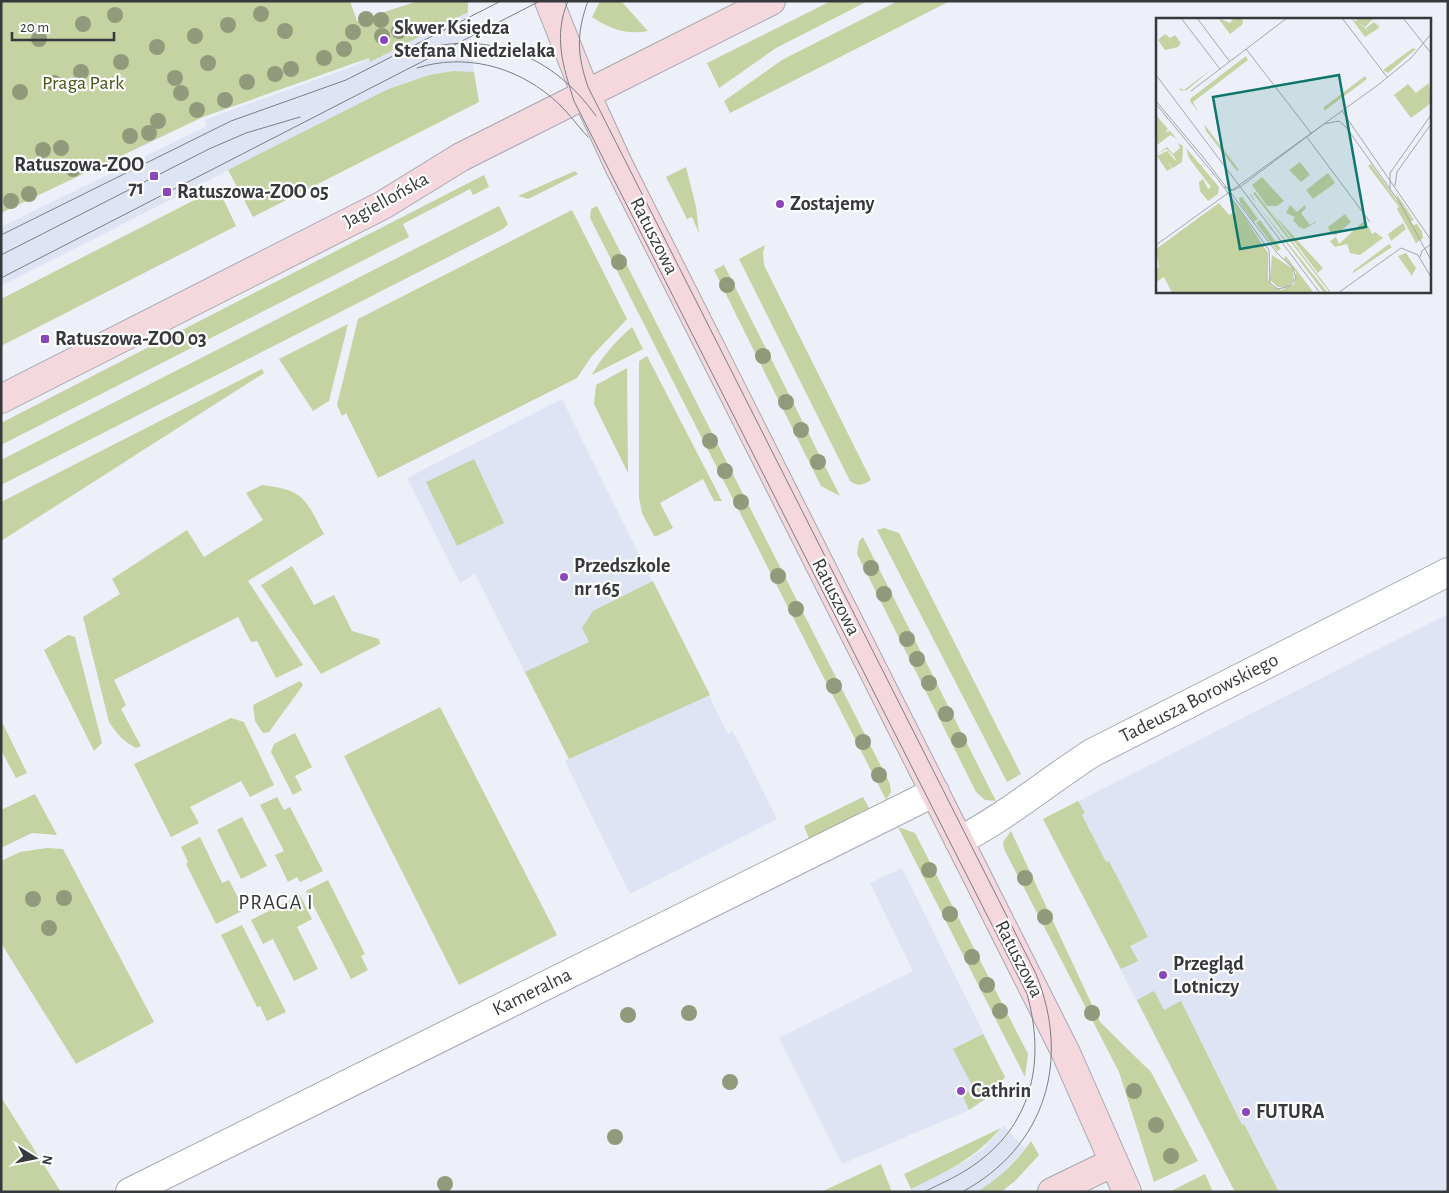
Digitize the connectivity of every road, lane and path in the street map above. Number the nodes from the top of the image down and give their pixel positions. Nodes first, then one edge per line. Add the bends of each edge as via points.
1 (550, 1) edge
2 (771, 1) edge
3 (586, 94) junction
4 (1, 399) edge
5 (1448, 572) edge
6 (935, 792) junction
7 (959, 841) junction
8 (1114, 1162) junction
9 (130, 1192) edge
10 (1052, 1192) edge
11 (1127, 1192) edge

1 - 3 street, Ratuszowa
2 - 3 street, Jagiellońska
3 - 4 street, Jagiellońska via 462,157 383,205
3 - 6 street, Ratuszowa
5 - 7 street, Tadeusza Borowskiego via 1092,753 1058,774 1011,811
6 - 7 street, Ratuszowa
6 - 9 street, Kameralna
7 - 8 street, Ratuszowa via 1066,1053
8 - 10 street
8 - 11 street, Ratuszowa

